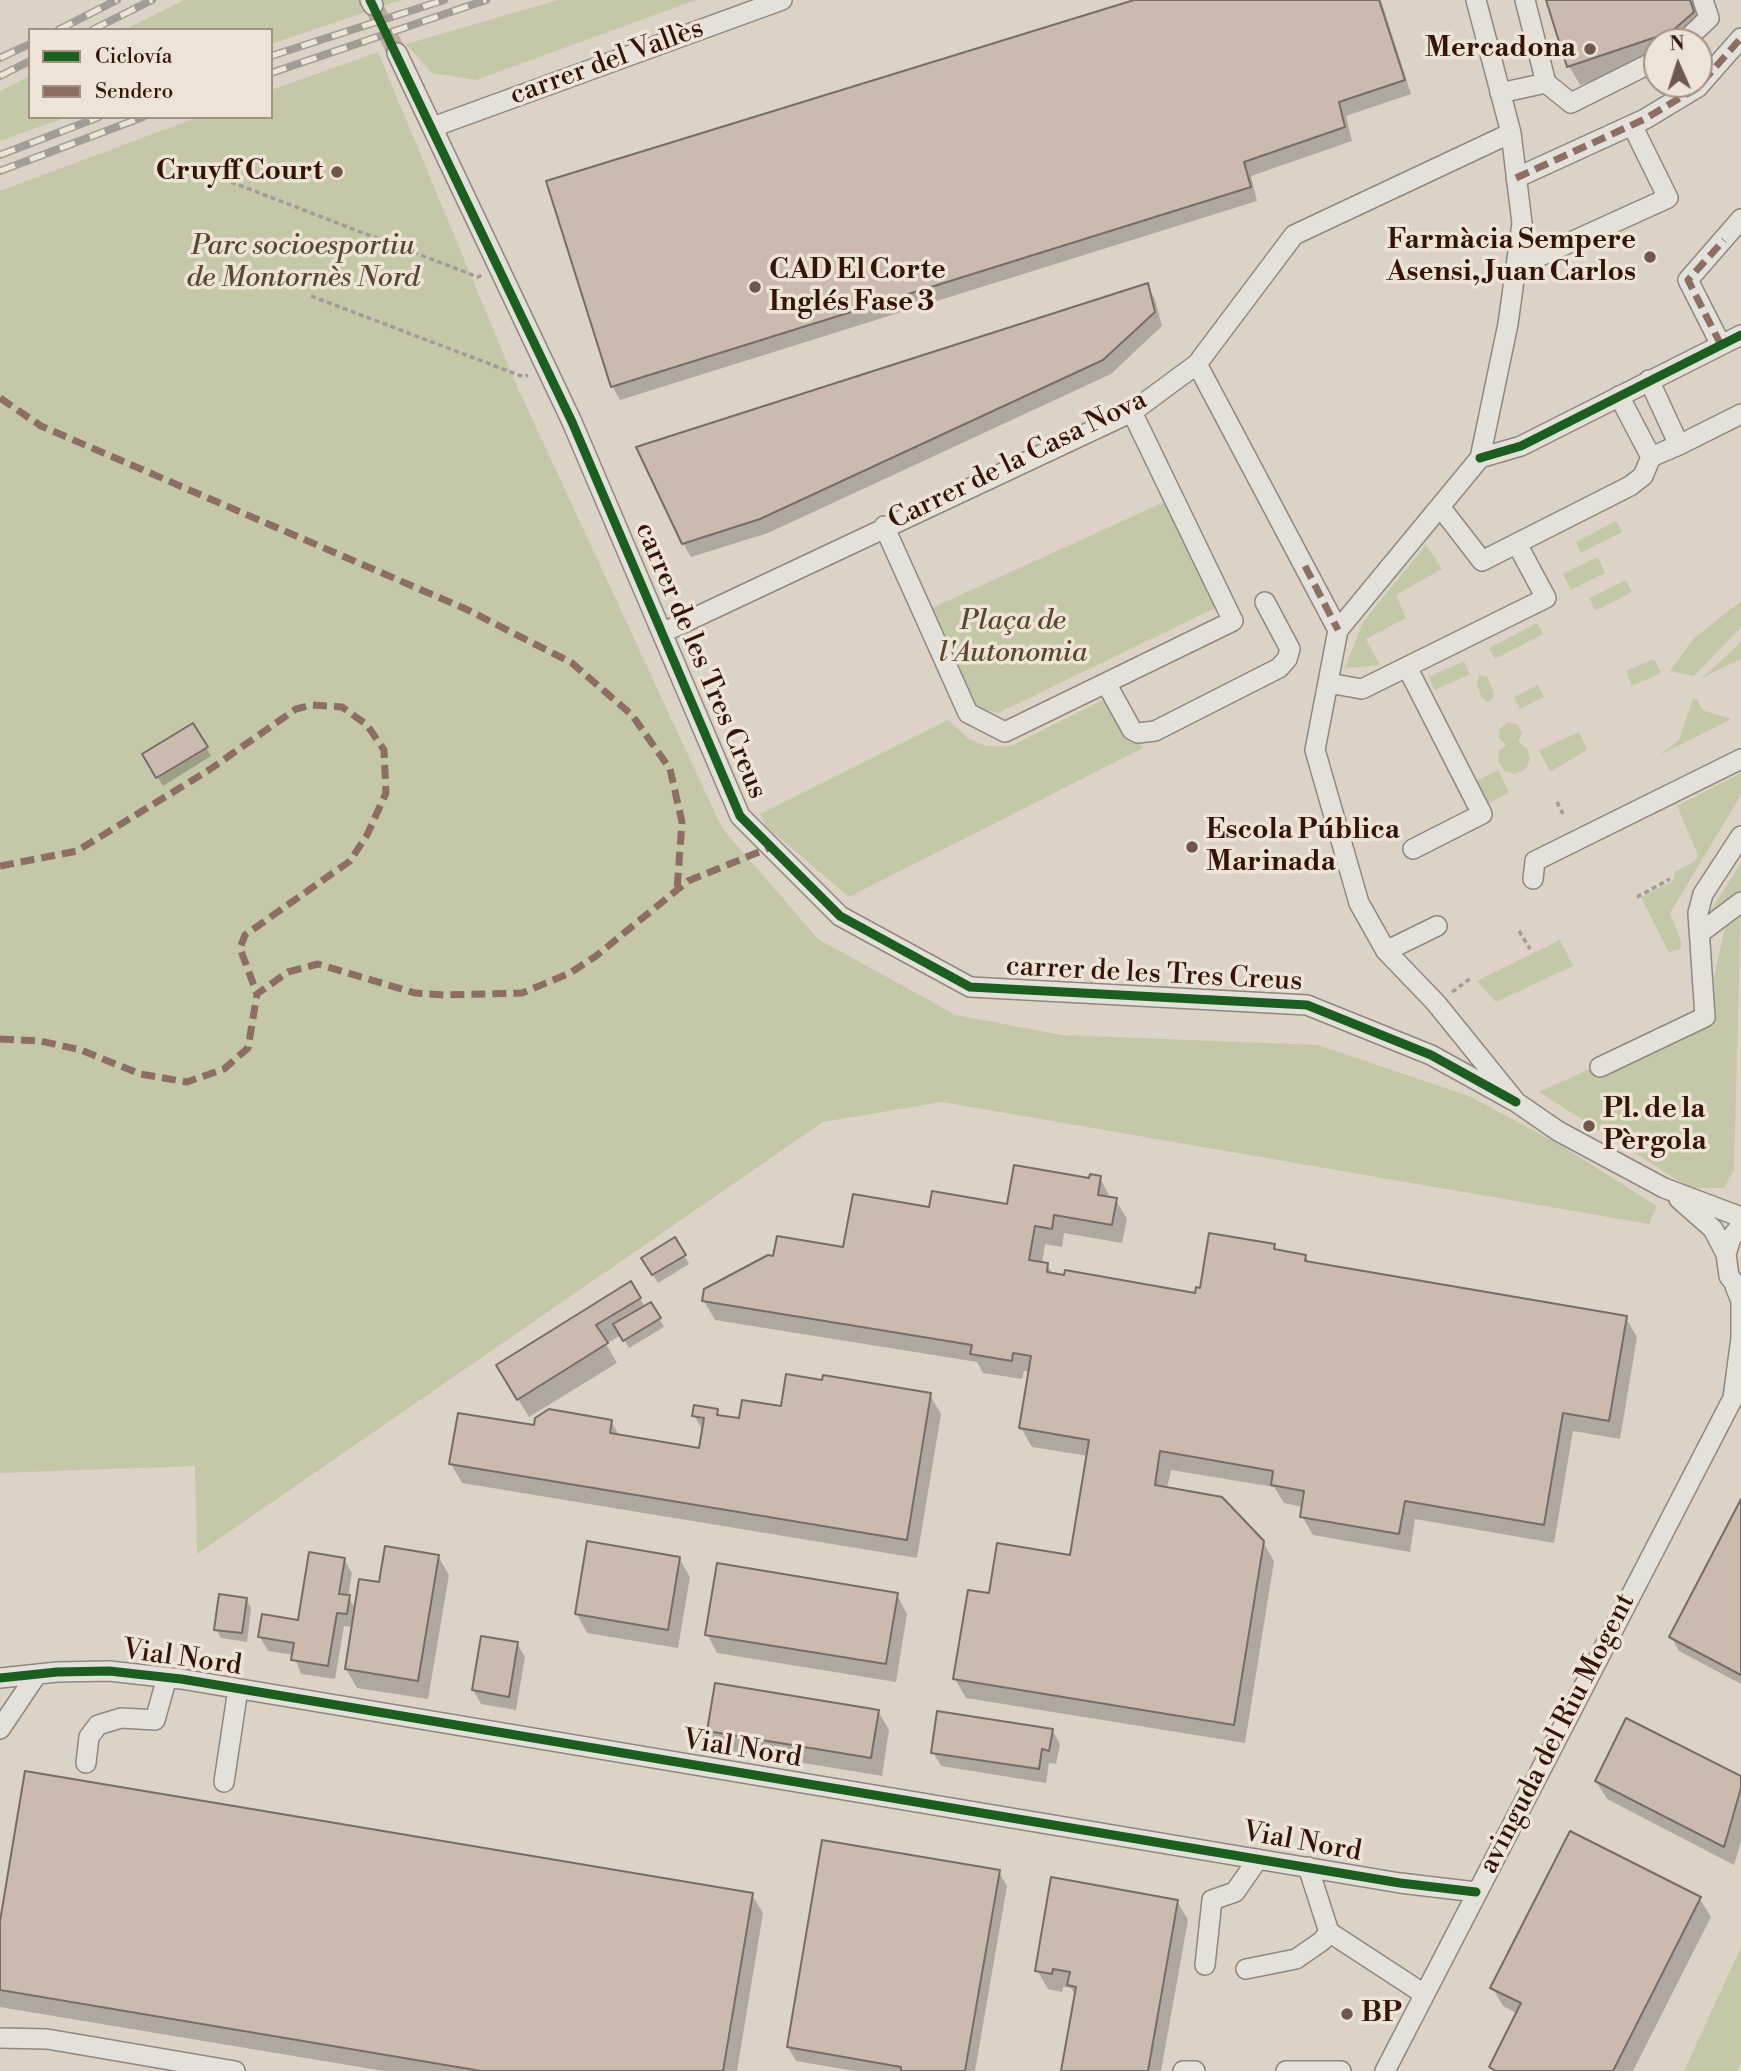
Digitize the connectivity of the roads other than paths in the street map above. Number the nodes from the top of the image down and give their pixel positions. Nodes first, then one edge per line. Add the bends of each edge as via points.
1 (782, 0) edge
2 (1476, 0) edge
3 (1525, 0) edge
4 (1703, 0) edge
5 (1699, 28) edge
6 (1741, 38) edge
7 (397, 53) tunnel mouth
8 (1643, 67) edge
9 (1546, 83) junction
10 (1500, 93) junction
11 (1632, 125) junction
12 (433, 127) junction
13 (1511, 133) junction
14 (1516, 178) junction
15 (1741, 219) edge
16 (1516, 267) junction
17 (1741, 335) edge
18 (1721, 345) junction
19 (1197, 364) junction
20 (1649, 380) junction
21 (1619, 396) junction
22 (1132, 412) junction
23 (1741, 414) edge
24 (1679, 445) junction
25 (1651, 457) junction
26 (1480, 458) junction
27 (1441, 508) junction
28 (884, 526) junction
29 (1517, 544) junction
30 (1265, 602) dead end
31 (1338, 630) junction
32 (662, 633) junction
33 (1407, 667) junction
34 (1106, 683) junction
35 (1328, 683) junction
36 (1741, 759) edge
37 (1741, 836) edge
38 (1413, 849) dead end
39 (1533, 879) dead end
40 (1741, 902) edge
41 (1437, 926) dead end
42 (1700, 933) junction
43 (1386, 951) junction
44 (1600, 1068) dead end
45 (1516, 1102) junction
46 (1664, 1188) junction
47 (1741, 1217) edge
48 (1741, 1225) edge
49 (1726, 1254) junction
50 (1738, 1289) edge
51 (1737, 1393) edge
52 (37, 1674) junction
53 (167, 1677) junction
54 (0, 1678) edge
55 (238, 1689) junction
56 (0, 1729) edge
57 (86, 1763) dead end
58 (224, 1782) dead end
59 (1258, 1859) junction
60 (1308, 1867) junction
61 (1476, 1892) junction
62 (1329, 1931) junction
63 (1205, 1965) dead end
64 (1247, 1969) dead end
65 (1424, 1994) junction
66 (0, 2038) edge
67 (235, 2071) edge
68 (1183, 2071) edge
69 (1195, 2071) edge
70 (1286, 2071) edge
71 (1341, 2071) edge
72 (1384, 2071) edge

1 - 12 street, carrer del Vallès
2 - 10 street
3 - 9 street
4 - 5 street via 1709,18
6 - 11 street via 1698,87
7 - 12 street, carrer de les Tres Creus
8 - 9 street via 1571,103
9 - 10 street
10 - 13 street
11 - 14 street
11 - 16 street via 1668,198
12 - 32 street, carrer de les Tres Creus via 546,366
13 - 14 street
13 - 19 street, Carrer de la Casa Nova via 1294,234
14 - 16 street via 1522,223
15 - 18 street via 1688,280
16 - 26 street
17 - 18 street
18 - 20 street
19 - 22 street, Carrer de la Casa Nova
19 - 31 street
20 - 21 street
20 - 24 street
21 - 25 street
21 - 26 street via 1521,446
22 - 28 street, Carrer de la Casa Nova
22 - 34 street via 1233,621
23 - 24 street
24 - 25 street
25 - 29 street via 1643,476 1630,486
26 - 27 street
27 - 29 street via 1482,561
27 - 31 street
28 - 32 street, Carrer de la Casa Nova
28 - 34 street via 968,713 1004,732
29 - 33 street via 1546,598
30 - 34 street via 1290,649 1279,668 1155,731 1138,733
31 - 35 street
32 - 45 street, carrer de les Tres Creus via 740,816 840,916 958,981 970,987 1307,1005 1431,1055
33 - 35 street via 1362,689
33 - 38 street via 1482,814
35 - 43 street via 1315,750 1359,903
36 - 39 street via 1535,861
37 - 42 street via 1703,894 1698,913
40 - 42 street
41 - 43 street
42 - 44 street via 1705,1017
43 - 45 street via 1436,1003
45 - 46 street via 1558,1131
46 - 47 street
46 - 49 street, avinguda del Riu Mogent via 1713,1229
48 - 49 street
49 - 50 street, avinguda del Riu Mogent via 1726,1266
50 - 51 street, avinguda del Riu Mogent
51 - 61 street, avinguda del Riu Mogent
52 - 53 street, Vial Nord via 109,1671
52 - 54 street, Vial Nord
52 - 56 street
53 - 55 street, Vial Nord
53 - 57 street via 155,1720 121,1718 98,1725 89,1737
55 - 58 street
55 - 59 street, Vial Nord
59 - 60 street, Vial Nord
59 - 63 street via 1235,1892 1212,1900
60 - 61 street, Vial Nord
60 - 62 street
61 - 65 street, avinguda del Riu Mogent
62 - 64 street via 1296,1959
62 - 65 street
65 - 72 street, avinguda del Riu Mogent
66 - 67 street via 47,2039
68 - 69 street
70 - 71 street

